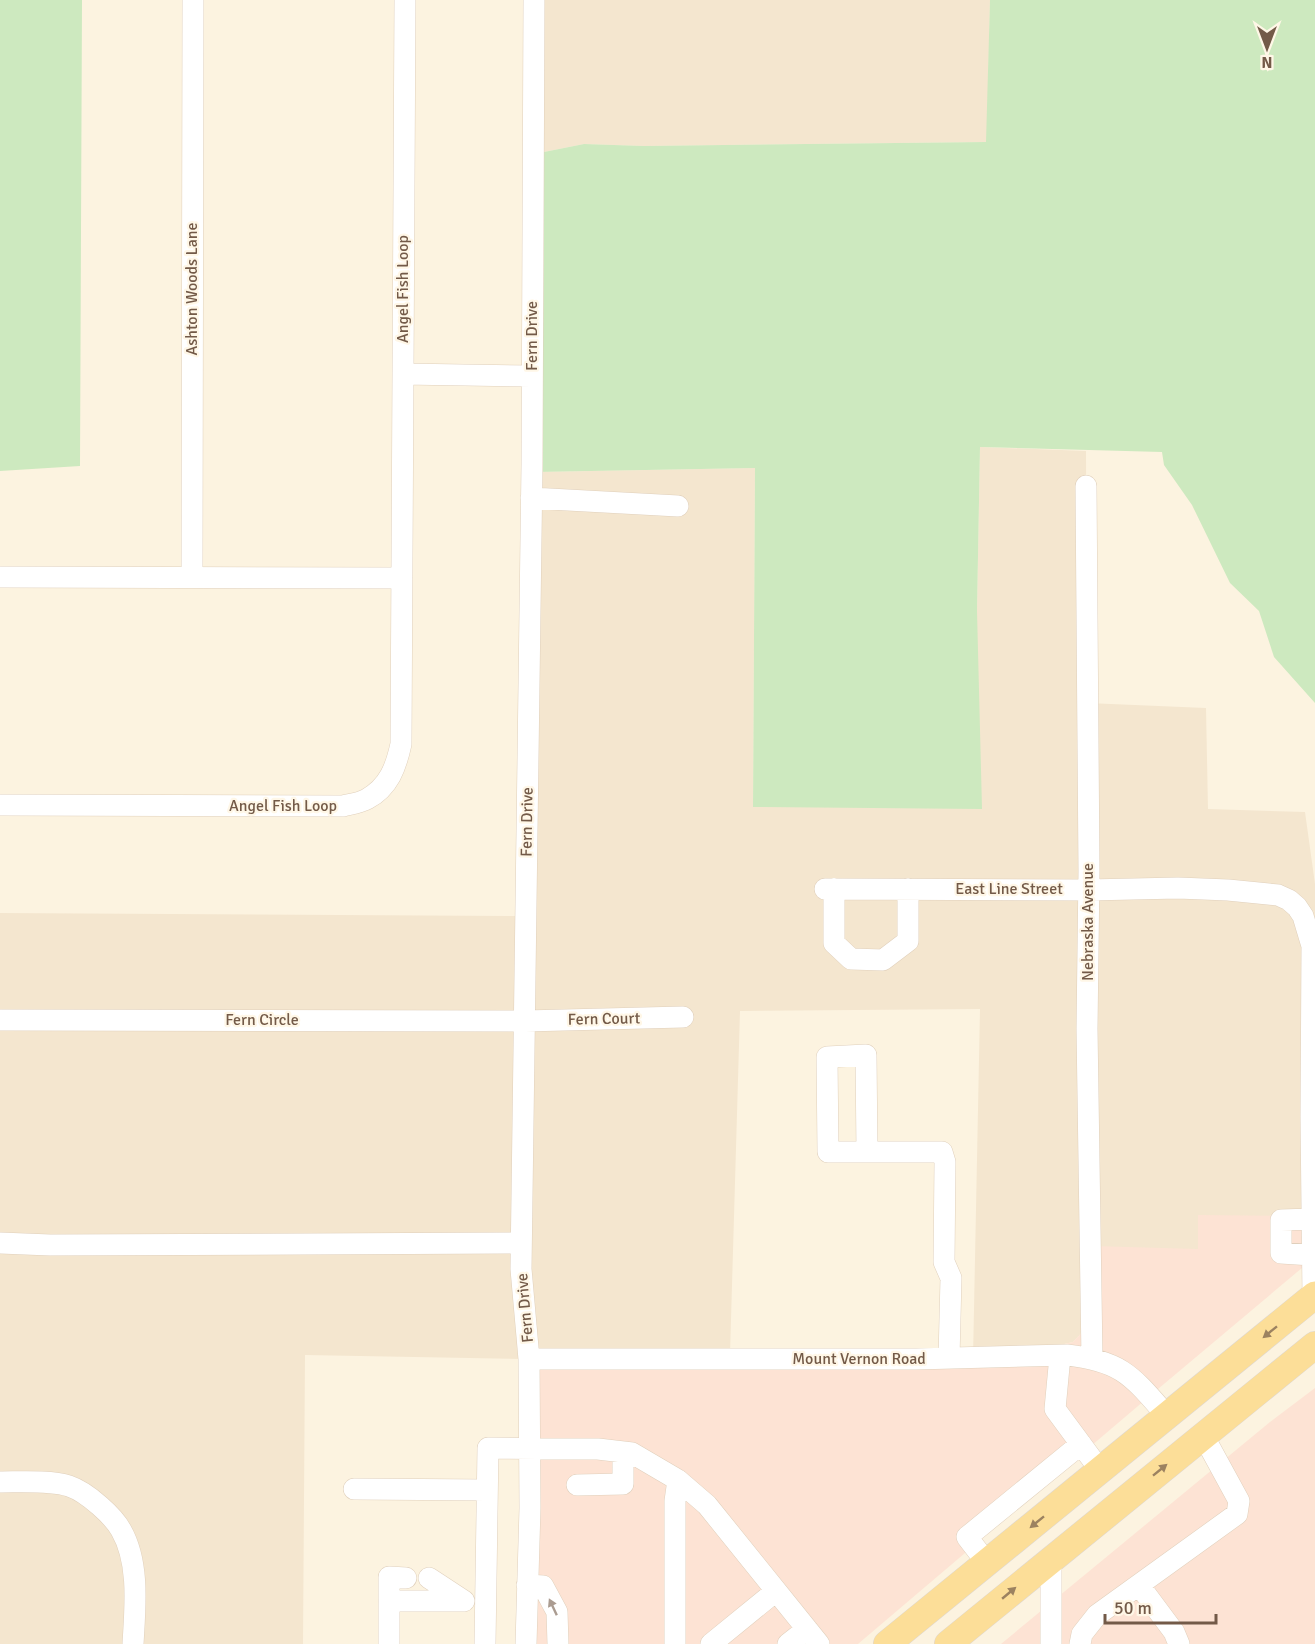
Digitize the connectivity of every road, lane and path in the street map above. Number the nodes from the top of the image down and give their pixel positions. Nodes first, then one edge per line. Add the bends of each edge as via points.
1 (193, 0) edge
2 (405, 0) edge
3 (534, 0) edge
4 (403, 374) junction
5 (532, 376) junction
6 (1086, 486) dead end
7 (531, 498) junction
8 (678, 506) dead end
9 (0, 576) edge
10 (192, 577) junction
11 (402, 578) junction
12 (0, 805) edge
13 (908, 889) junction
14 (1089, 890) junction
15 (683, 1017) dead end
16 (0, 1020) edge
17 (525, 1021) junction
18 (867, 1152) junction
19 (1313, 1223) edge
20 (0, 1243) edge
21 (521, 1243) junction
22 (1312, 1255) junction
23 (1314, 1296) edge
24 (1315, 1345) edge
25 (1059, 1356) junction
26 (949, 1358) junction
27 (1092, 1358) junction
28 (530, 1359) junction
29 (1293, 1362) junction
30 (1163, 1419) junction
31 (1203, 1435) junction
32 (1081, 1444) junction
33 (530, 1448) junction
34 (623, 1452) junction
35 (1100, 1470) junction
36 (678, 1480) junction
37 (0, 1482) edge
38 (577, 1485) dead end
39 (354, 1489) dead end
40 (487, 1490) junction
41 (1051, 1559) junction
42 (987, 1563) junction
43 (406, 1578) dead end
44 (429, 1578) dead end
45 (527, 1585) junction
46 (1138, 1585) junction
47 (776, 1591) junction
48 (462, 1600) junction
49 (486, 1600) junction
50 (389, 1601) junction
51 (813, 1636) edge
52 (133, 1644) edge
53 (389, 1644) edge
54 (485, 1644) edge
55 (526, 1644) edge
56 (558, 1644) edge
57 (675, 1644) edge
58 (711, 1644) edge
59 (789, 1644) edge
60 (887, 1644) edge
61 (928, 1644) edge
62 (948, 1644) edge
63 (1051, 1644) edge
64 (1080, 1644) edge
65 (1179, 1644) edge

1 - 10 street, Ashton Woods Lane
2 - 4 street, Angel Fish Loop
3 - 5 street, Fern Drive
4 - 5 street
4 - 11 street, Angel Fish Loop
5 - 7 street, Fern Drive
6 - 14 street, Nebraska Avenue
7 - 8 street
7 - 17 street, Fern Drive
9 - 10 street
10 - 11 street
11 - 12 street, Angel Fish Loop via 401,744 397,766 385,785 366,800 343,806
13 - 13 street, East Line Street via 830,889 834,943 851,958 883,960 908,941
13 - 14 street, East Line Street
14 - 19 street, East Line Street via 1178,888 1278,895 1289,900 1304,916 1312,946
14 - 27 street, Nebraska Avenue
15 - 17 street, Fern Court
16 - 17 street, Fern Circle
17 - 21 street, Fern Drive
18 - 18 street via 828,1152 826,1057 866,1055
18 - 26 street via 942,1152 944,1262 951,1278
19 - 22 street
19 - 22 street via 1281,1220 1281,1253
20 - 21 street
21 - 28 street, Fern Drive
22 - 23 street
23 - 29 main road via 1308,1331
23 -> 30 main road
24 - 29 main road
25 - 26 street, Mount Vernon Road
25 - 27 street, Mount Vernon Road
25 - 32 street via 1055,1409
26 - 28 street, Mount Vernon Road
27 - 30 street, Mount Vernon Road via 1127,1373
28 - 33 street, Fern Drive
29 - 31 main road
30 - 35 main road
30 - 41 main road via 1148,1452 1052,1536
41 -> 31 main road
31 - 46 street via 1239,1501 1237,1514
32 - 35 street
32 - 42 street via 967,1537
33 - 34 street
33 - 40 street via 488,1448
33 - 45 street, Fern Drive
34 - 36 street
34 - 38 street via 623,1484
35 -> 42 main road
36 - 47 street via 707,1505
36 - 57 street
37 - 52 street via 67,1485 94,1500 110,1515 128,1544 134,1576
39 - 40 street
40 - 49 street
62 -> 41 main road
41 - 63 street
42 - 60 main road
42 - 61 main road via 987,1583 982,1595
43 - 50 street via 389,1577
44 - 48 street
45 - 55 street, Fern Drive
56 -> 45 street via 557,1612 543,1586
46 - 64 street via 1097,1615 1082,1634
46 - 65 street
47 - 51 street
47 - 58 street
48 - 49 street
48 - 50 street
49 - 54 street
50 - 53 street
51 - 59 street

